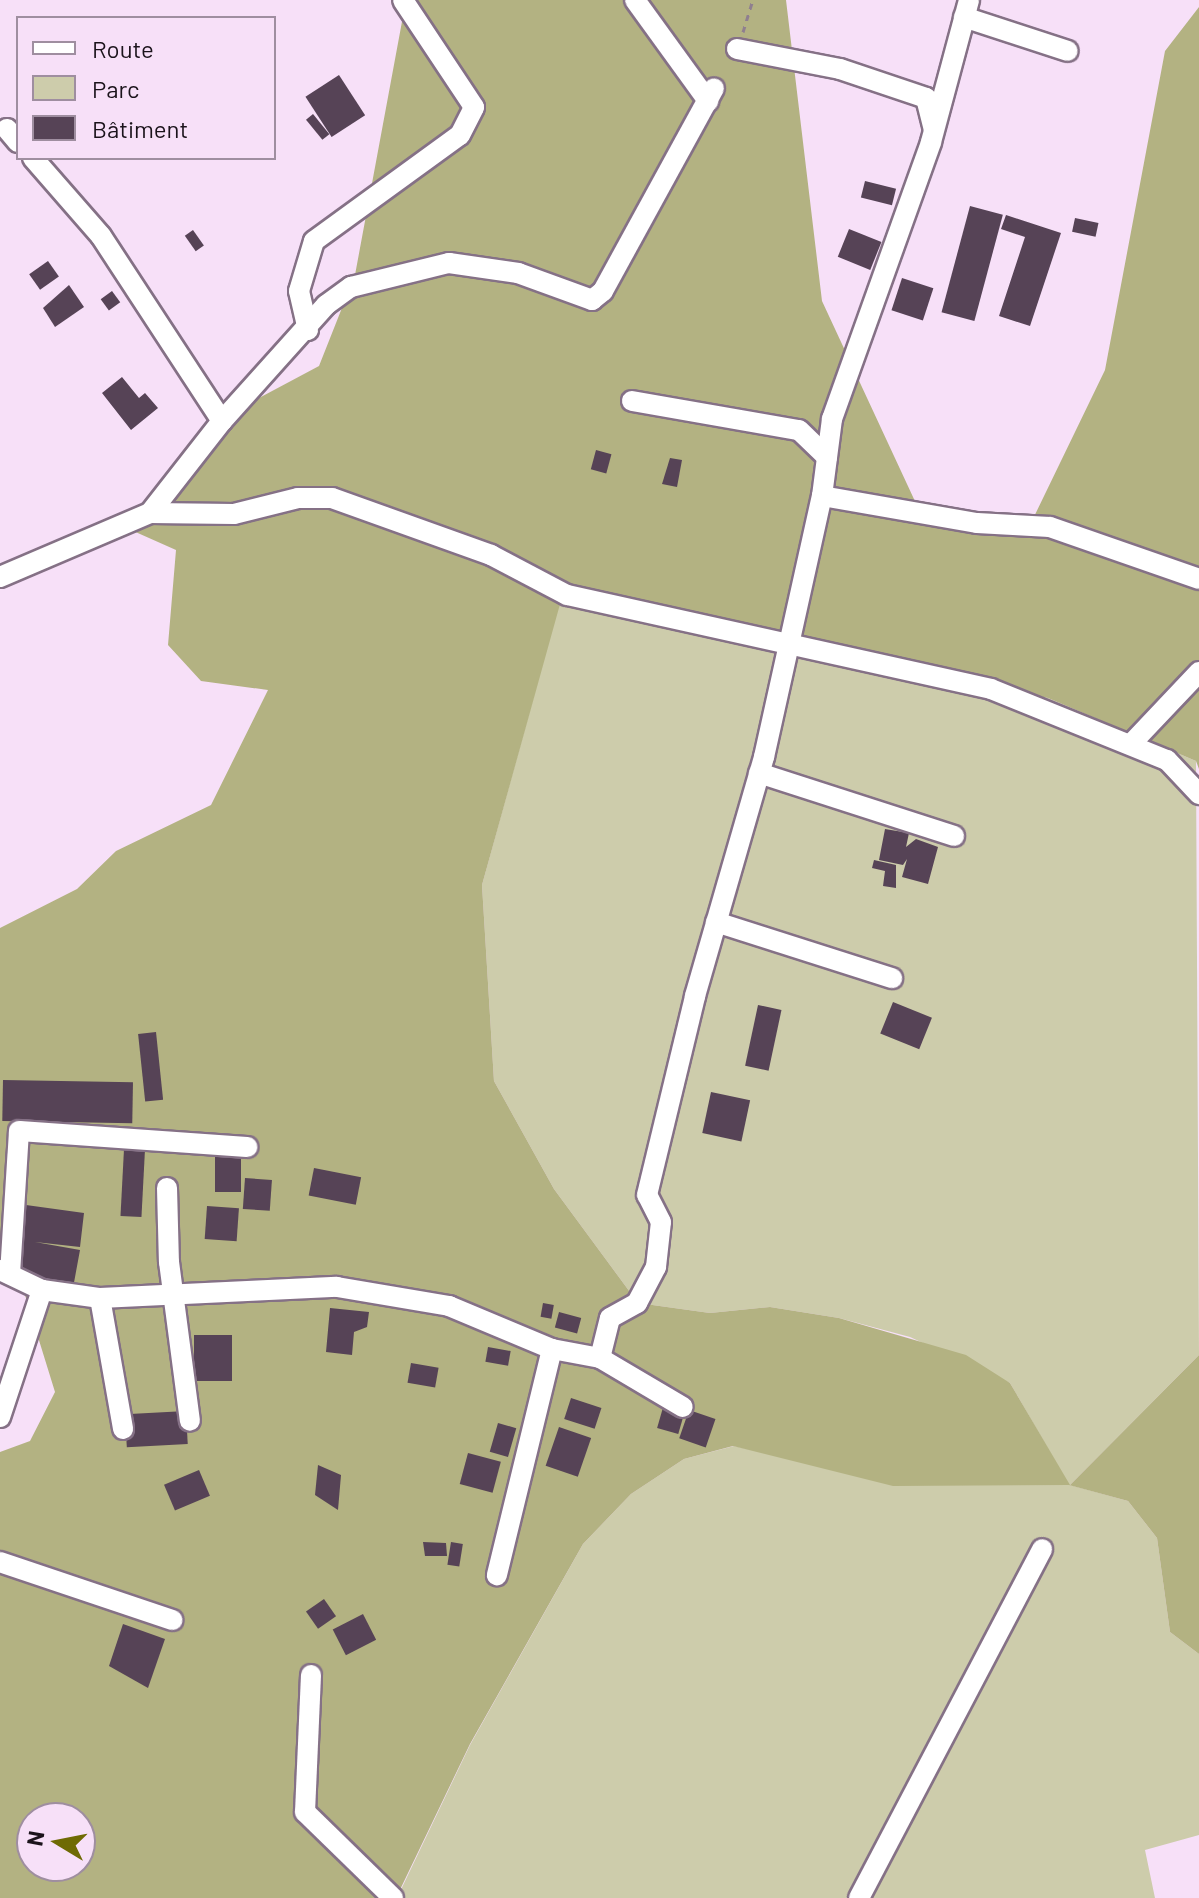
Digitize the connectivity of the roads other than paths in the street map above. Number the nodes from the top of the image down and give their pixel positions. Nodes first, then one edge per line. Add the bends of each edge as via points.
1 (403, 0) edge
2 (635, 0) edge
3 (966, 9) edge
4 (737, 49) dead end
5 (1068, 51) dead end
6 (934, 130) junction
7 (35, 160) edge
8 (308, 330) junction
9 (632, 401) dead end
10 (222, 421) junction
11 (827, 457) junction
12 (822, 496) junction
13 (150, 513) junction
14 (0, 577) edge
15 (1199, 579) edge
16 (788, 648) junction
17 (1199, 672) edge
18 (1131, 744) junction
19 (759, 773) junction
20 (1199, 794) edge
21 (954, 836) dead end
22 (716, 922) junction
23 (892, 978) dead end
24 (247, 1147) dead end
25 (167, 1188) dead end
26 (5, 1272) edge
27 (42, 1290) junction
28 (100, 1298) junction
29 (173, 1298) junction
30 (552, 1349) junction
31 (600, 1358) junction
32 (683, 1407) dead end
33 (0, 1417) edge
34 (190, 1421) dead end
35 (123, 1429) dead end
36 (1042, 1549) dead end
37 (0, 1562) edge
38 (497, 1575) dead end
39 (172, 1620) dead end
40 (311, 1675) dead end
41 (393, 1898) edge
42 (859, 1898) edge

1 - 8 street via 474,107 460,135 314,241 299,291
2 - 8 street via 711,95 603,291 592,300 518,273 449,263 351,287
3 - 5 street
3 - 6 street
4 - 6 street via 840,69 926,98
6 - 11 street via 832,419
7 - 10 street via 101,236
8 - 10 street
9 - 11 street via 799,430
10 - 13 street
11 - 12 street
12 - 15 street via 977,523 1050,527
12 - 16 street
13 - 14 street
13 - 16 street via 234,514 298,498 332,498 491,555 567,595
16 - 18 street via 991,689
16 - 19 street
17 - 18 street
18 - 20 street via 1167,760
19 - 21 street
19 - 22 street
22 - 23 street
22 - 31 street via 647,1195 661,1222 656,1267 637,1303 610,1318
24 - 26 street via 19,1131
25 - 29 street
26 - 27 street
27 - 28 street
27 - 33 street
28 - 29 street
28 - 35 street
29 - 30 street via 337,1287 449,1306
29 - 34 street
30 - 31 street
30 - 38 street
31 - 32 street
36 - 42 street
37 - 39 street
40 - 41 street via 305,1812

